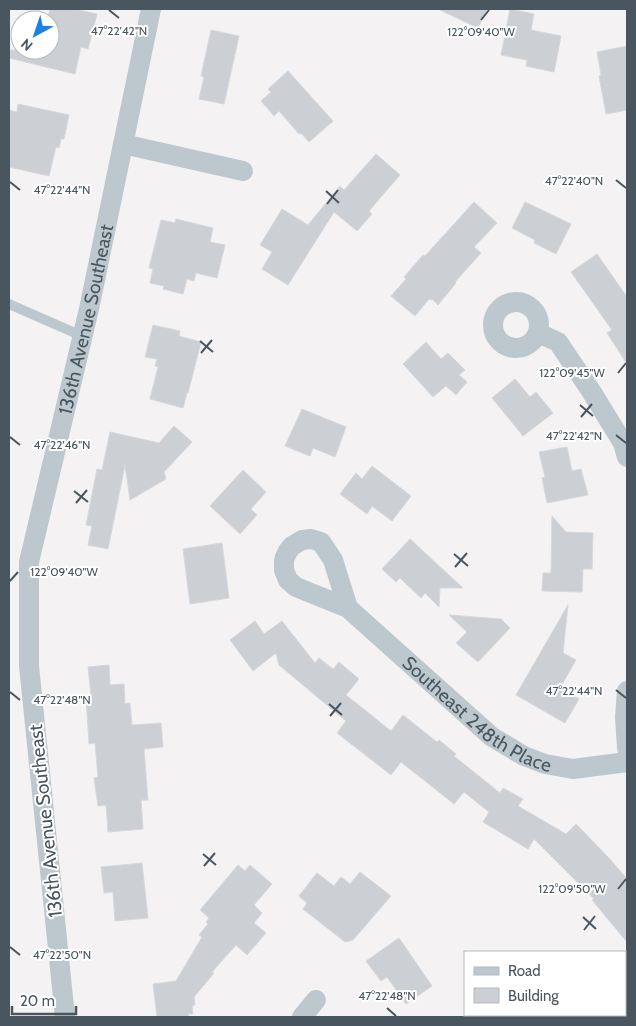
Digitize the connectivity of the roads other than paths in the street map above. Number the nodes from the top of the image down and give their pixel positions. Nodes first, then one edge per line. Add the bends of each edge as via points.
1 (151, 9) edge
2 (123, 144) junction
3 (243, 171) dead end
4 (9, 304) edge
5 (538, 333) dead end
6 (82, 336) junction
7 (627, 457) edge
8 (348, 608) dead end
9 (627, 691) edge
10 (627, 748) edge
11 (627, 762) edge
12 (316, 1000) dead end
13 (65, 1017) edge
14 (302, 1017) edge

1 - 2 street, 136th Avenue Southeast
2 - 3 street
2 - 6 street, 136th Avenue Southeast
4 - 6 lane
5 - 7 street via 558,342 623,443
6 - 13 street, 136th Avenue Southeast via 29,562 29,666
8 - 11 street, Southeast 248th Place via 492,736 524,756 545,764 573,768
9 - 10 street
12 - 14 street

